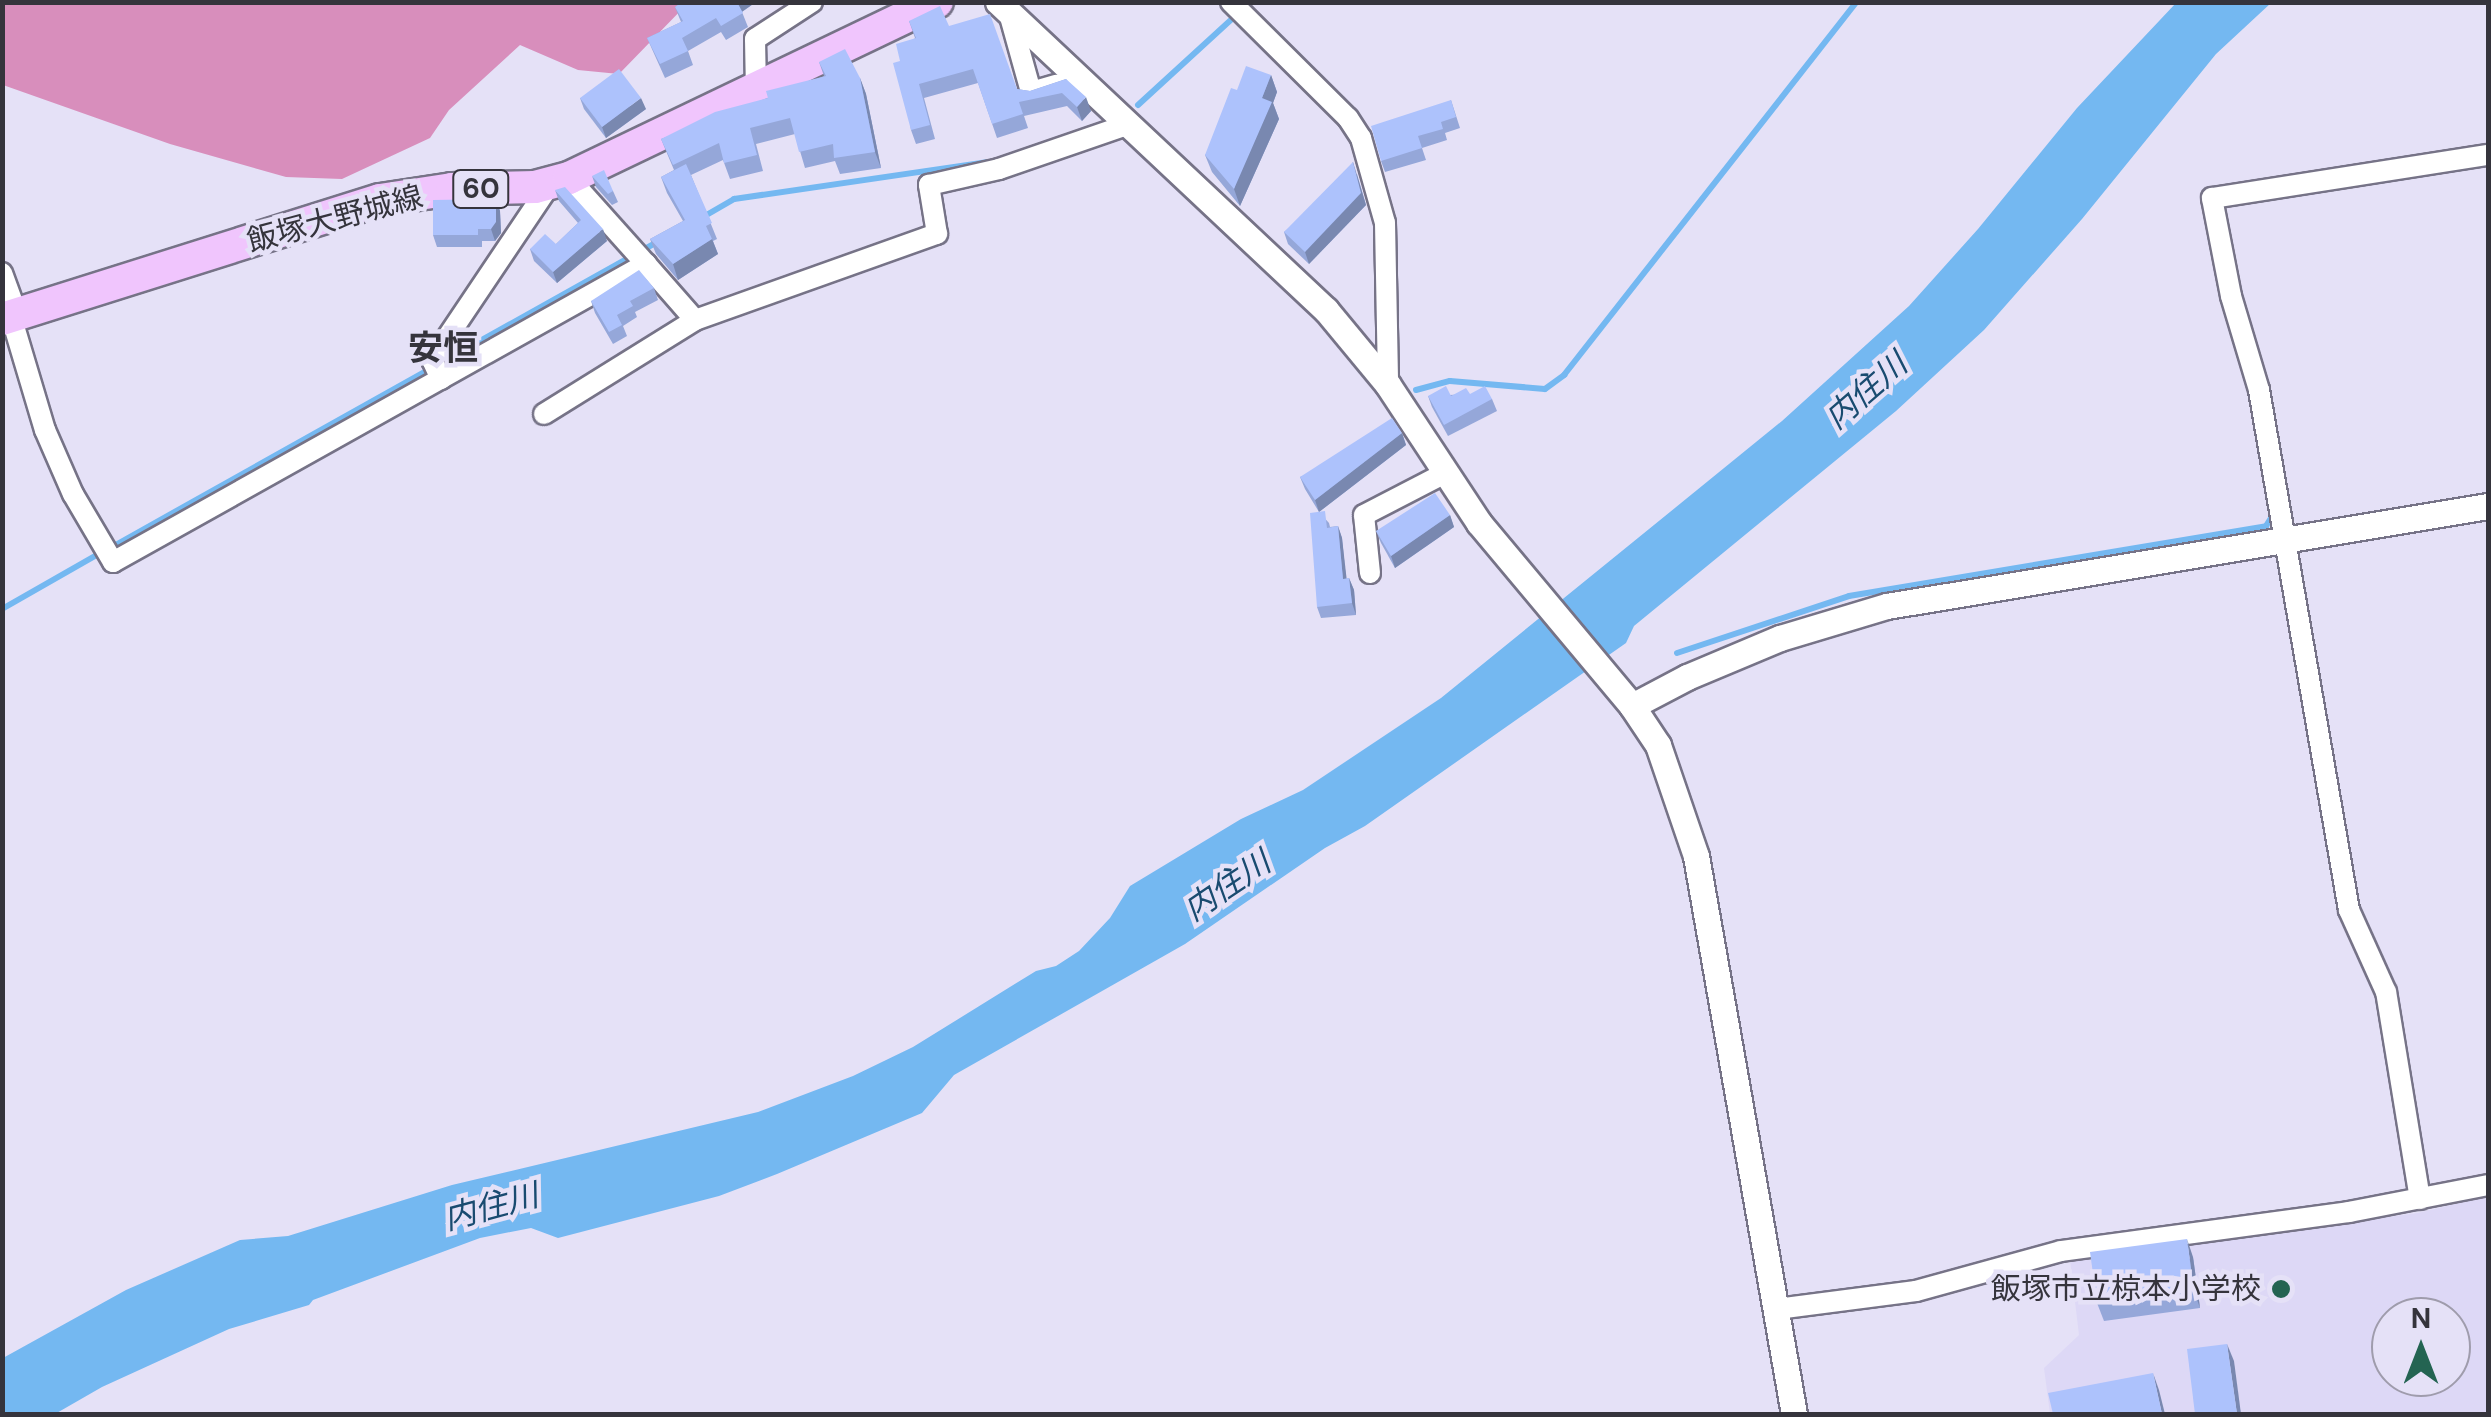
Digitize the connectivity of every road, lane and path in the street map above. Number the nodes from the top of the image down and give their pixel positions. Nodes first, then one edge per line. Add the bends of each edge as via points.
1 (812, 2) edge
2 (937, 2) edge
3 (1231, 2) edge
4 (1004, 8) edge
5 (1077, 77) junction
6 (756, 91) junction
7 (1127, 126) junction
8 (2488, 154) edge
9 (560, 180) junction
10 (638, 256) junction
11 (2, 273) edge
12 (10, 317) edge
13 (695, 320) junction
14 (436, 369) junction
15 (1388, 385) junction
16 (544, 414) dead end
17 (1445, 473) junction
18 (2488, 506) edge
19 (2287, 542) junction
20 (1370, 573) dead end
21 (1632, 706) junction
22 (2488, 1185) edge
23 (2420, 1199) junction
24 (1777, 1309) junction
25 (1794, 1414) edge

1 - 6 street via 755,39
2 - 6 main road, 飯塚大野城線 / 60
3 - 15 street via 1361,138 1384,223
4 - 5 street
4 - 5 street via 1031,92
5 - 7 street
6 - 9 main road, 飯塚大野城線 / 60
7 - 13 street via 929,186 937,234
7 - 15 street via 1326,310
8 - 19 street via 2212,198 2260,390
9 - 10 street
9 - 12 main road, 飯塚大野城線 / 60 via 380,200
9 - 14 street
10 - 13 street
10 - 14 street
11 - 12 street
12 - 14 street via 44,430 113,562
13 - 16 street
15 - 17 street
17 - 20 street via 1364,515
17 - 21 street
18 - 19 street
19 - 21 street via 1887,606 1780,638
19 - 23 street via 2349,910 2386,992
21 - 24 street via 1658,745 1696,856
22 - 23 street
23 - 24 street via 2060,1251 1916,1291
24 - 25 street

